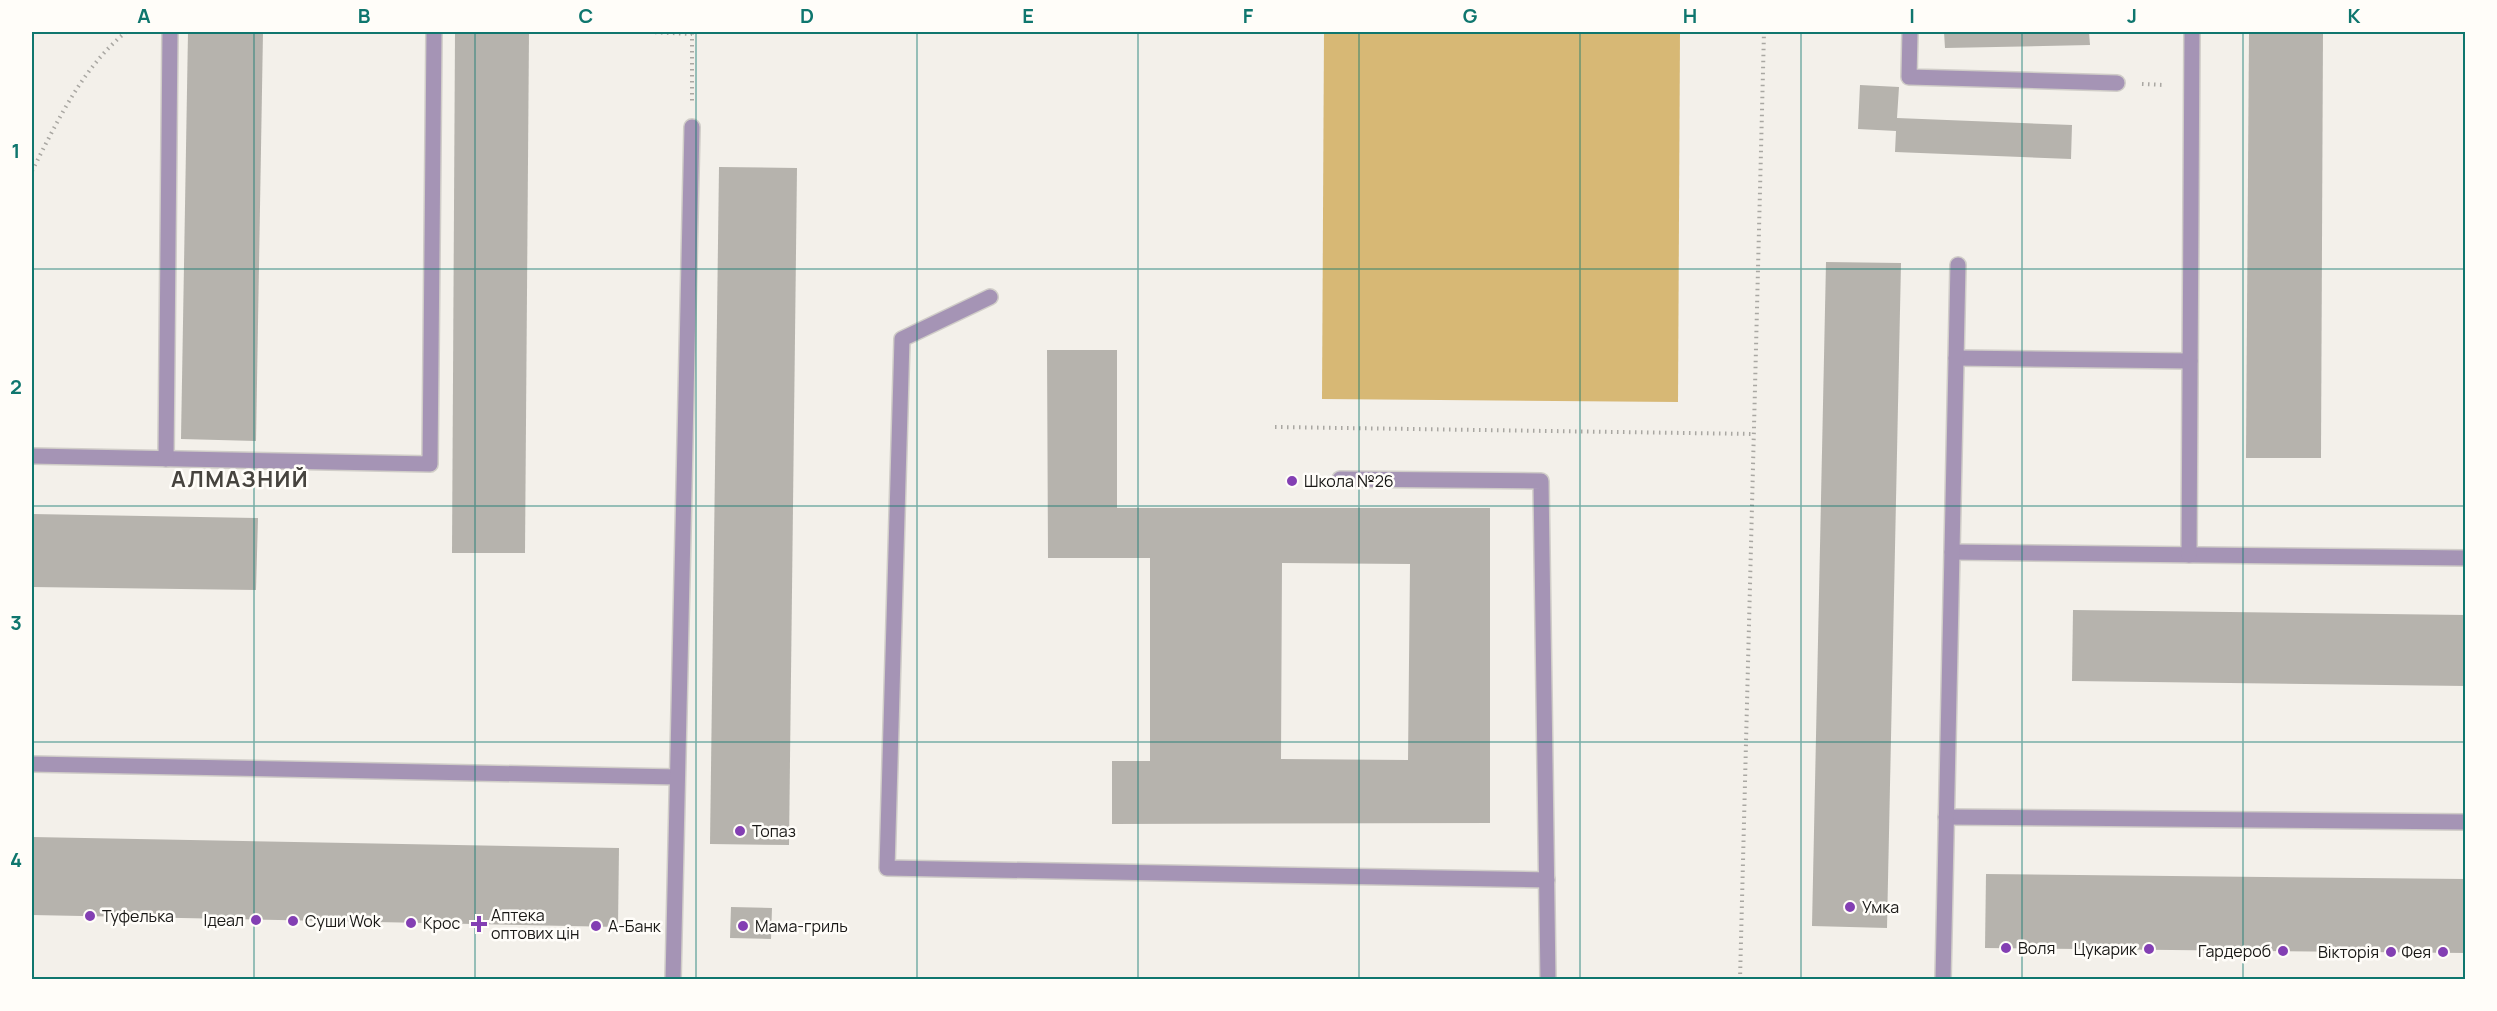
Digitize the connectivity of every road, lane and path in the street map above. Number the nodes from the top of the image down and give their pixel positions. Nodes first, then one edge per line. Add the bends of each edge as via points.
1 (126, 32) edge
2 (170, 32) edge
3 (434, 32) edge
4 (650, 32) edge
5 (1764, 32) edge
6 (1910, 32) edge
7 (2192, 32) edge
8 (692, 33) edge
9 (2117, 83) joint
10 (2191, 86) junction
11 (692, 127) joint
12 (32, 171) edge
13 (1958, 265) dead end
14 (990, 297) dead end
15 (1956, 358) junction
16 (2190, 361) junction
17 (1275, 427) dead end
18 (1754, 434) junction
19 (32, 456) edge
20 (166, 459) junction
21 (1340, 479) dead end
22 (1952, 552) junction
23 (2188, 555) junction
24 (2466, 558) edge
25 (32, 764) edge
26 (677, 777) junction
27 (1946, 817) junction
28 (2466, 822) edge
29 (1547, 880) junction
30 (673, 980) edge
31 (1548, 980) edge
32 (1740, 980) edge
33 (1943, 980) edge

1 - 12 path via 75,88
2 - 20 lane
3 - 20 lane via 430,464
4 - 8 path
5 - 18 path
6 - 9 lane via 1909,77
7 - 10 lane
8 - 11 path
9 - 10 path
10 - 16 lane
11 - 26 lane
13 - 15 lane
14 - 29 lane via 902,339 887,868
15 - 16 lane
15 - 22 lane
16 - 23 lane
17 - 18 path
18 - 32 path
19 - 20 lane
21 - 29 lane via 1541,481
22 - 23 lane
22 - 27 lane
23 - 24 lane
25 - 26 lane
26 - 30 lane
27 - 28 lane
27 - 33 lane
29 - 31 lane

